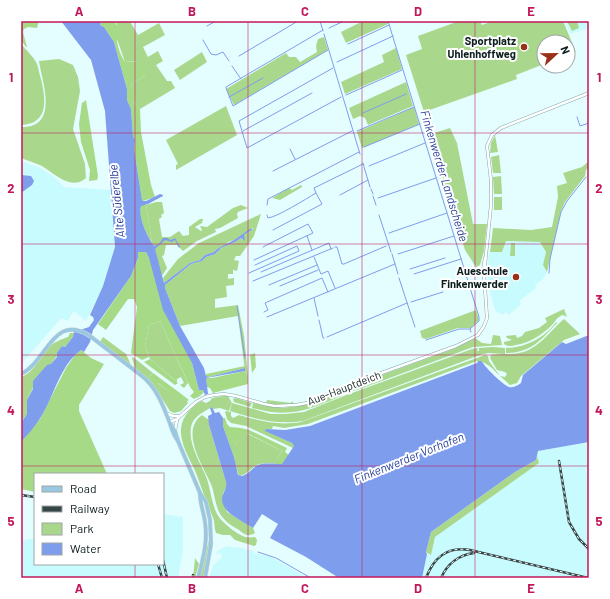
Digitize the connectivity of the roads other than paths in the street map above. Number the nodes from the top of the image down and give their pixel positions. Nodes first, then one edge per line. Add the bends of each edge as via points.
1 (589, 93) edge
2 (486, 256) junction
3 (484, 274) junction
4 (21, 374) edge
5 (165, 413) junction
6 (179, 417) junction
7 (170, 422) junction
8 (175, 432) junction
9 (178, 441) junction
10 (200, 493) junction
11 (198, 578) edge
12 (205, 578) edge

1 - 2 street via 501,128 490,138 487,151 491,205
2 - 3 street
2 - 3 street
3 - 6 street, Aue-Hauptdeich via 487,314 484,326 475,337 462,344 302,404 270,405 224,394 208,396 196,402
4 - 5 main road via 30,368 54,338 69,330 81,331 150,383
5 - 6 street
5 - 7 main road
6 - 7 street
6 - 8 street via 175,424
7 - 8 main road
7 - 9 main road
8 - 9 main road
9 - 10 main road
10 - 11 main road via 206,537
10 - 12 main road via 208,509 212,533

